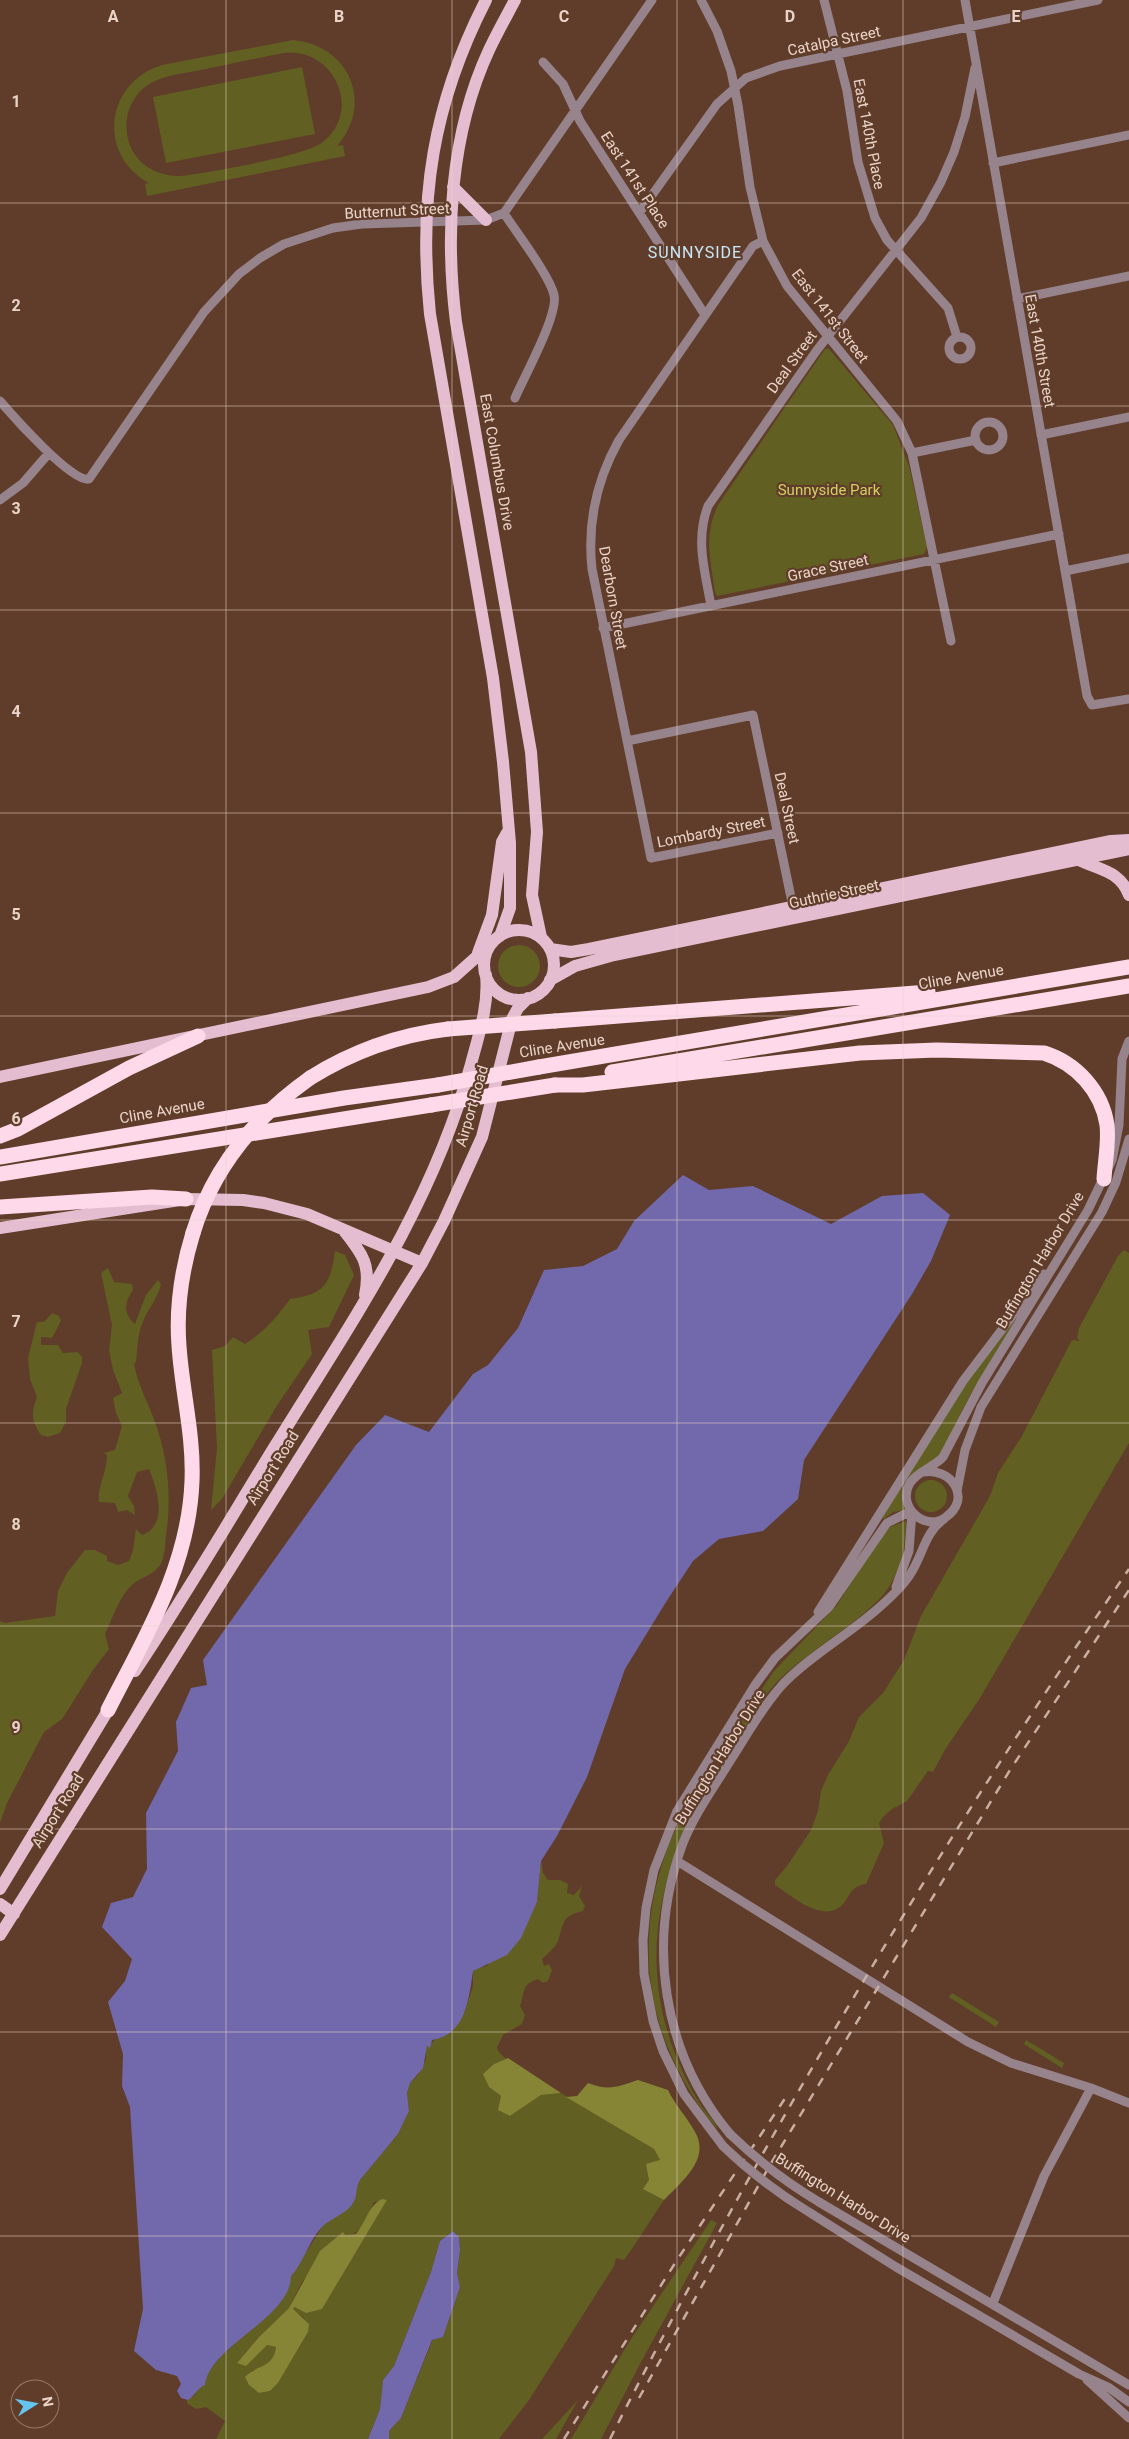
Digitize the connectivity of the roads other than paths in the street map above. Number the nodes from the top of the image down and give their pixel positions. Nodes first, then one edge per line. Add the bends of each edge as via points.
1 (486, 0) edge
2 (515, 0) edge
3 (652, 0) edge
4 (701, 0) edge
5 (824, 0) edge
6 (965, 0) edge
7 (1098, 0) edge
8 (969, 26) junction
9 (838, 54) junction
10 (542, 62) dead end
11 (976, 63) junction
12 (734, 86) junction
13 (576, 110) junction
14 (1129, 135) edge
15 (993, 163) junction
16 (453, 187) junction
17 (640, 212) junction
18 (504, 213) junction
19 (486, 220) junction
20 (450, 222) junction
21 (425, 223) junction
22 (763, 241) junction
23 (897, 250) junction
24 (1129, 276) edge
25 (1017, 299) junction
26 (704, 315) junction
27 (827, 337) junction
28 (957, 337) dead end
29 (515, 398) dead end
30 (0, 401) edge
31 (1129, 417) edge
32 (1041, 435) junction
33 (976, 440) dead end
34 (49, 453) junction
35 (912, 453) junction
36 (0, 500) edge
37 (1059, 534) junction
38 (1129, 558) edge
39 (934, 560) junction
40 (1065, 571) junction
41 (711, 606) junction
42 (603, 628) junction
43 (951, 641) dead end
44 (1129, 698) edge
45 (627, 741) junction
46 (508, 830) junction
47 (778, 833) junction
48 (1129, 840) edge
49 (1129, 849) edge
50 (651, 858) joint
51 (1079, 860) junction
52 (994, 872) junction
53 (1129, 895) edge
54 (793, 907) junction
55 (540, 937) junction
56 (496, 940) junction
57 (550, 949) junction
58 (473, 961) junction
59 (1129, 967) edge
60 (486, 975) junction
61 (550, 980) junction
62 (1020, 985) junction
63 (1129, 986) edge
64 (528, 998) junction
65 (198, 1036) junction
66 (1129, 1041) edge
67 (0, 1077) edge
68 (555, 1085) junction
69 (0, 1136) edge
70 (1129, 1139) edge
71 (0, 1156) edge
72 (0, 1174) edge
73 (1104, 1179) junction
74 (186, 1199) junction
75 (0, 1207) edge
76 (0, 1228) edge
77 (342, 1228) junction
78 (1063, 1248) junction
79 (394, 1252) junction
80 (422, 1263) junction
81 (363, 1304) junction
82 (923, 1472) junction
83 (957, 1491) junction
84 (911, 1512) junction
85 (944, 1519) junction
86 (889, 1598) junction
87 (807, 1628) junction
88 (108, 1710) junction
89 (677, 1861) junction
90 (0, 1889) edge
91 (0, 1904) edge
92 (14, 1914) junction
93 (0, 1935) edge
94 (1091, 2088) junction
95 (1129, 2103) edge
96 (992, 2303) junction
97 (1079, 2374) junction
98 (1129, 2385) edge
99 (1129, 2402) edge
100 (1129, 2418) edge

1 - 21 main road via 450,86 433,155
2 - 16 main road, East Columbus Drive via 488,52 475,88
3 - 13 street
4 - 12 street, East 141st Street via 724,46
5 - 9 street, East 140th Place
6 - 8 street, East 140th Street
7 - 8 street, Catalpa Street
8 - 9 street, Catalpa Street
8 - 11 street, East 140th Street
9 - 12 street, Catalpa Street via 762,71
9 - 23 street, East 140th Place via 866,190 884,236
10 - 13 street, East 141st Place via 563,84
11 - 15 street, East 140th Street
11 - 23 street, Deal Street via 965,117 948,166 921,218
12 - 17 street, Catalpa Street via 710,112
12 - 22 street, East 141st Street via 750,188
13 - 17 street, East 141st Place
13 - 18 street
14 - 15 street
15 - 25 street, East 140th Street
16 - 19 main road
16 - 20 main road, East Columbus Drive
17 - 26 street, East 141st Place
18 - 19 street, Butternut Street
18 - 29 street via 550,284 555,300 552,315
19 - 20 street, Butternut Street
20 - 21 street, Butternut Street
20 - 55 main road, East Columbus Drive via 456,322 531,752 537,822 532,895
21 - 34 street, Butternut Street via 333,228 284,244 246,269 204,312 91,477 81,479
21 - 46 main road via 430,314 493,678
22 - 26 street, Dearborn Street via 753,246
22 - 27 street, East 141st Street via 787,286
23 - 27 street, Deal Street
23 - 28 street, East 140th Place via 948,308
24 - 25 street
25 - 32 street, East 140th Street
26 - 42 street, Dearborn Street via 619,440 600,482 593,509 590,549
27 - 35 street, East 141st Street via 897,421
27 - 41 street, Deal Street via 708,506 700,542
30 - 34 street
31 - 32 street
32 - 37 street, East 140th Street
33 - 35 street
34 - 36 street via 23,483
35 - 39 street, East 141st Street
37 - 39 street, Grace Street
37 - 40 street, East 140th Street
38 - 40 street
39 - 41 street, Grace Street
39 - 43 street, East 141st Street
40 - 44 street, East 140th Street via 1087,696 1092,704
41 - 42 street, Grace Street
42 - 45 street, Dearborn Street
45 - 47 street, Deal Street via 754,715
45 - 50 street, Dearborn Street
46 - 56 main road via 510,908
46 - 58 main road via 502,842 492,916
47 - 50 street, Lombardy Street
47 - 54 street, Deal Street
48 - 52 main road, Guthrie Street via 1121,839
49 - 51 main road, Guthrie Street
51 - 52 main road, Guthrie Street
51 - 53 main road via 1114,874 1125,885
52 - 54 main road, Guthrie Street
52 - 61 main road, Guthrie Street via 605,957 567,969
54 - 57 main road, Guthrie Street via 590,950
55 - 56 main road via 519,930
55 - 57 main road
56 - 58 main road
56 - 60 main road via 486,956
57 - 61 main road via 554,967
58 - 65 main road via 454,977 428,987
59 - 62 highway, Cline Avenue
60 - 64 main road via 500,994 517,1000
60 - 79 main road, Airport Road via 485,1012 450,1130 435,1169
61 - 64 main road via 542,991
62 - 71 highway, Cline Avenue, bridge via 692,1043
62 - 88 highway, bridge via 448,1029 411,1035 344,1058 310,1078 273,1107 237,1147 213,1183 193,1233 183,1272 178,1323 192,1460 187,1528 170,1585
63 - 68 highway via 622,1070
64 - 80 main road, Airport Road via 512,1020 482,1137
65 - 67 main road
65 - 69 highway via 129,1068
66 - 73 street, Buffington Harbor Drive via 1122,1059 1115,1152
68 - 72 highway, bridge
68 - 73 highway via 583,1085 860,1053 937,1050 1044,1053 1060,1059 1078,1072 1100,1103 1107,1126
70 - 83 street, Buffington Harbor Drive via 1110,1196 981,1407 965,1450
73 - 78 street, Buffington Harbor Drive
74 - 75 highway via 152,1197
74 - 76 main road
74 - 77 main road via 264,1203 307,1214
77 - 79 main road
77 - 81 main road via 365,1260 368,1276
78 - 82 street, Buffington Harbor Drive via 982,1383 943,1457
78 - 87 street via 964,1381
79 - 80 main road
79 - 81 main road, Airport Road
80 - 92 main road, Airport Road
81 - 88 main road, Airport Road
82 - 83 street via 940,1472 948,1476
82 - 84 street via 909,1484 907,1502
83 - 85 street via 955,1508
84 - 85 street via 926,1521
84 - 86 street, Buffington Harbor Drive via 909,1551 904,1570
84 - 87 street via 887,1523 846,1585
85 - 86 street, Buffington Harbor Drive via 929,1532 911,1573
86 - 89 street, Buffington Harbor Drive via 782,1685 704,1803
87 - 97 street, bridge via 775,1658 755,1685 684,1798 662,1844 647,1900 643,1958 652,2021 680,2086 700,2118 747,2169 777,2192 896,2268
88 - 90 main road, Airport Road
89 - 94 street via 968,2042 1011,2063
89 - 96 street, Buffington Harbor Drive, bridge via 668,1891 664,1924 668,2002 691,2074 709,2106 730,2134 784,2181
91 - 92 main road
92 - 93 main road, Airport Road
94 - 95 street
94 - 96 street via 1044,2176
96 - 98 street, Buffington Harbor Drive
97 - 99 street via 1108,2387
97 - 100 street

